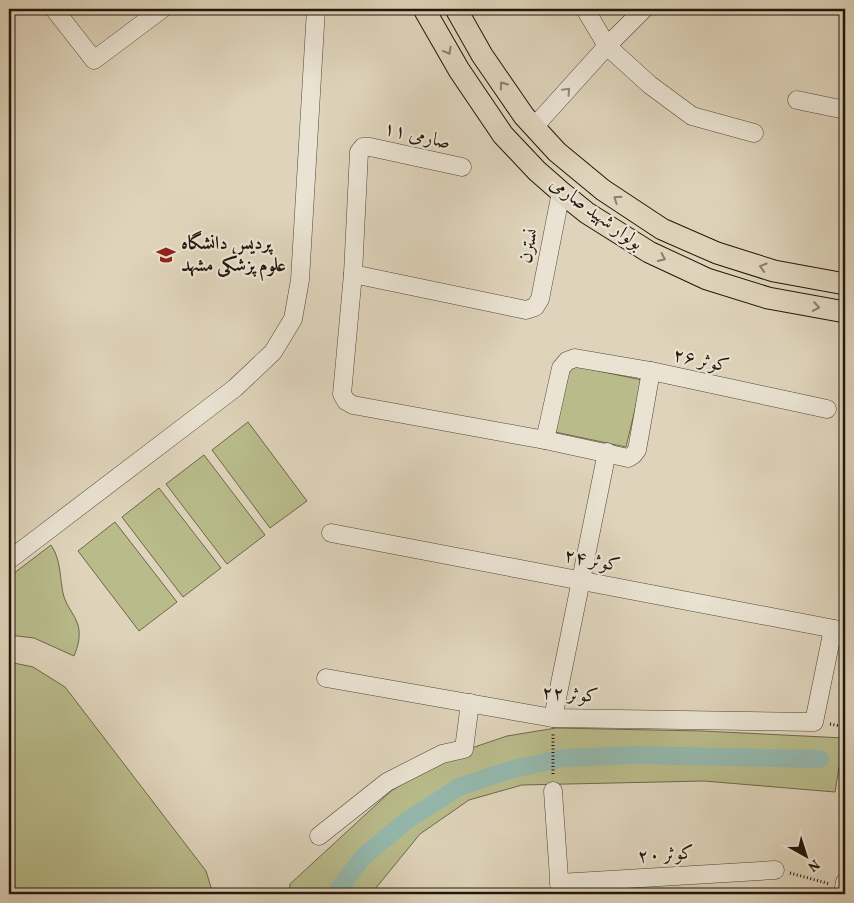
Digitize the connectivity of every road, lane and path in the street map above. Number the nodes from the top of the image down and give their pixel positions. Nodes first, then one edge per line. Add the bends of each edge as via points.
1 (54, 9) edge
2 (162, 9) edge
3 (316, 9) edge
4 (424, 9) edge
5 (456, 9) edge
6 (585, 9) edge
7 (644, 9) edge
8 (607, 46) junction
9 (797, 100) dead end
10 (845, 110) edge
11 (534, 126) junction
12 (754, 133) dead end
13 (462, 168) dead end
14 (561, 192) junction
15 (353, 274) junction
16 (845, 284) edge
17 (845, 312) edge
18 (651, 371) junction
19 (827, 410) dead end
20 (545, 440) junction
21 (606, 452) junction
22 (331, 534) dead end
23 (9, 560) edge
24 (581, 581) junction
25 (839, 630) edge
26 (326, 678) dead end
27 (470, 703) junction
28 (554, 718) junction
29 (553, 791) joint
30 (319, 836) dead end
31 (775, 870) joint
32 (844, 888) edge
33 (560, 889) edge

1 - 2 street via 94,60
3 - 23 street via 300,280 293,319 273,352 235,388
4 -> 14 main road, بولوار شهید صارمی via 458,70 503,135
11 -> 5 main road, بولوار شهید صارمی via 482,55
6 - 8 street
7 - 8 street
11 -> 8 street
8 - 12 street via 650,85 692,116
9 - 10 street
16 -> 11 main road, بولوار شهید صارمی via 774,271 717,253 662,229 603,190 557,152
13 - 15 street, صارمی ۱۱ via 363,147 359,152
14 - 15 street, نسترن via 540,299 535,307 526,310
14 -> 17 main road, بولوار شهید صارمی via 587,213 649,252 707,279 768,298
15 - 20 street via 342,394 346,401 353,405
18 - 19 street, کوثر ۲۶
18 - 20 street, کوثر ۲۶ via 576,358 567,361 561,368
18 - 21 street via 637,450 628,458
20 - 21 street
21 - 24 street
22 - 24 street, کوثر ۲۴
24 - 25 street, کوثر ۲۴
24 - 28 street
25 - 28 street, کوثر ۲۲ via 814,722
26 - 27 street, کوثر ۲۲
27 - 28 street, کوثر ۲۲
27 - 30 street via 464,748 442,754 387,782
28 - 29 path
29 - 33 street
31 - 32 path
31 - 33 street, کوثر ۲۰

